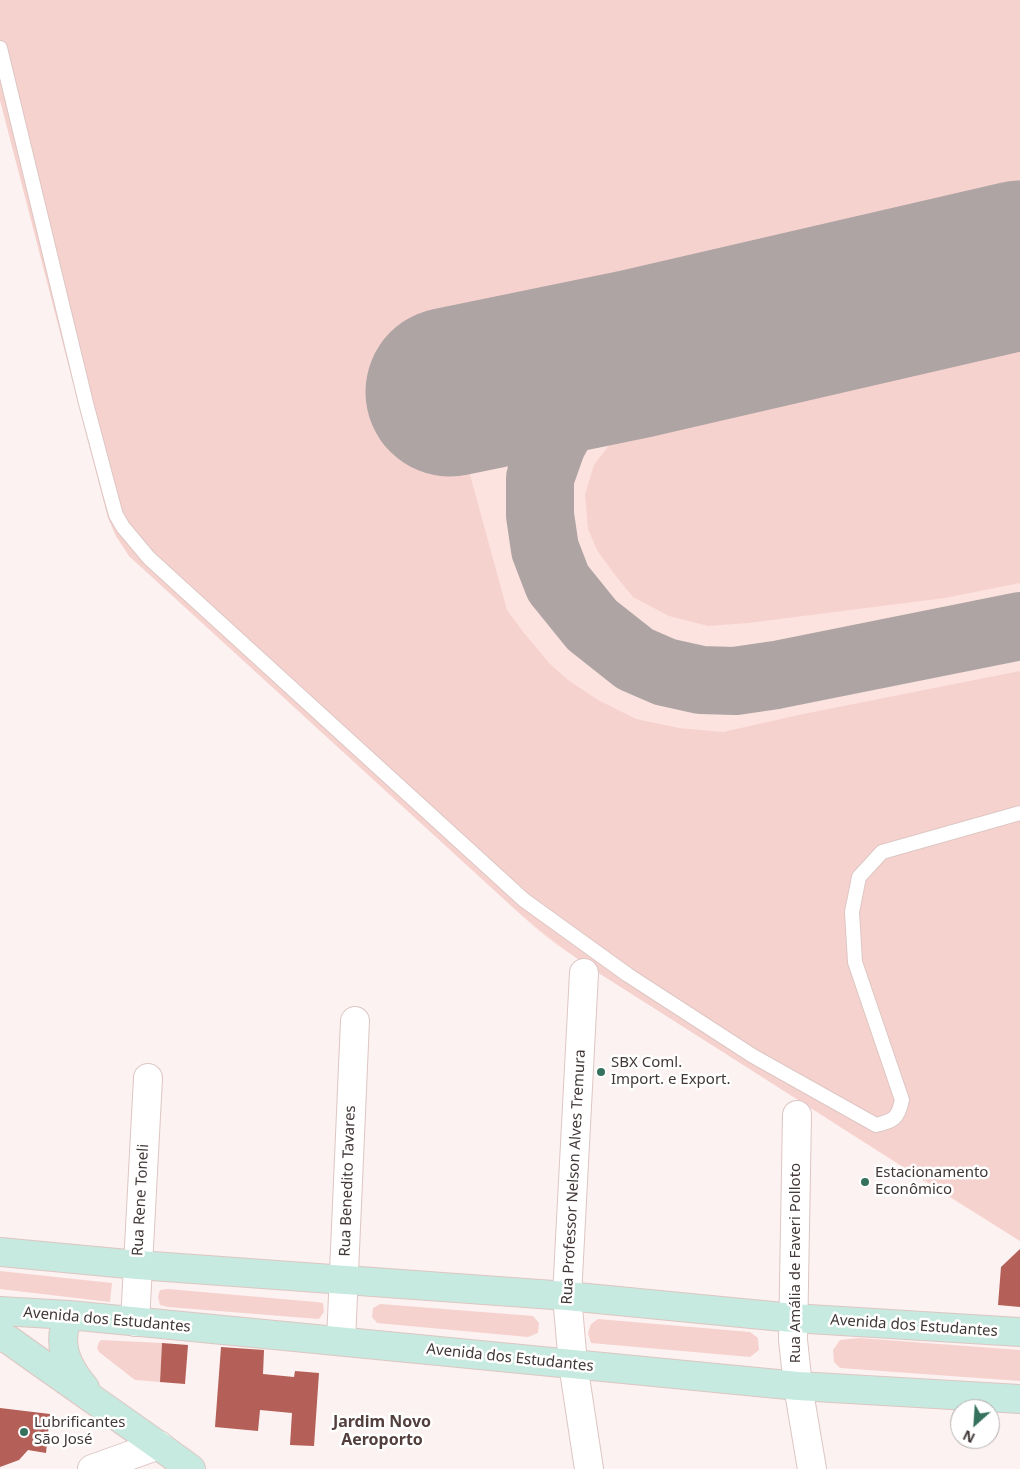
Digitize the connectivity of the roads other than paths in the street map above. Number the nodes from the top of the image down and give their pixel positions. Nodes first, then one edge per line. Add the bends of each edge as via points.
1 (0, 48) edge
2 (1020, 813) edge
3 (584, 973) dead end
4 (355, 1021) dead end
5 (148, 1078) dead end
6 (797, 1115) dead end
7 (0, 1252) edge
8 (138, 1266) junction
9 (344, 1280) junction
10 (567, 1296) junction
11 (0, 1310) edge
12 (69, 1315) junction
13 (793, 1318) junction
14 (135, 1322) junction
15 (1020, 1332) edge
16 (0, 1336) edge
17 (341, 1341) junction
18 (573, 1364) junction
19 (798, 1386) junction
20 (1020, 1399) edge
21 (100, 1403) junction
22 (159, 1445) junction
23 (92, 1469) edge
24 (191, 1469) edge
25 (589, 1469) edge
26 (812, 1469) edge

1 - 2 lane via 89,413 116,515 123,527 149,558 524,900 628,974 753,1056 876,1125 891,1122 900,1111 902,1100 855,962 852,912 860,877 882,852
3 - 10 street, Rua Professor Nelson Alves Tremura
4 - 9 street, Rua Benedito Tavares
5 - 8 street, Rua Rene Toneli
6 - 13 street, Rua Amália de Faveri Polloto
7 - 8 main road, Avenida dos Estudantes
8 - 9 main road, Avenida dos Estudantes
8 - 14 street, Rua Rene Toneli
9 - 10 main road, Avenida dos Estudantes
9 - 17 street, Rua Benedito Tavares
10 - 13 main road, Avenida dos Estudantes
10 - 18 street, Rua Professor Nelson Alves Tremura
11 - 12 main road, Avenida dos Estudantes
12 - 14 main road, Avenida dos Estudantes
12 - 21 main road via 63,1337 66,1362
13 - 15 main road, Avenida dos Estudantes
13 - 19 street, Rua Amália de Faveri Polloto
14 - 17 main road, Avenida dos Estudantes
16 - 21 main road
17 - 18 main road, Avenida dos Estudantes
18 - 19 main road, Avenida dos Estudantes
18 - 25 street, Rua Professor Nelson Alves Tremura
19 - 20 main road, Avenida dos Estudantes
19 - 26 street, Rua Amália de Faveri Polloto
21 - 22 main road
22 - 23 street
22 - 24 main road

